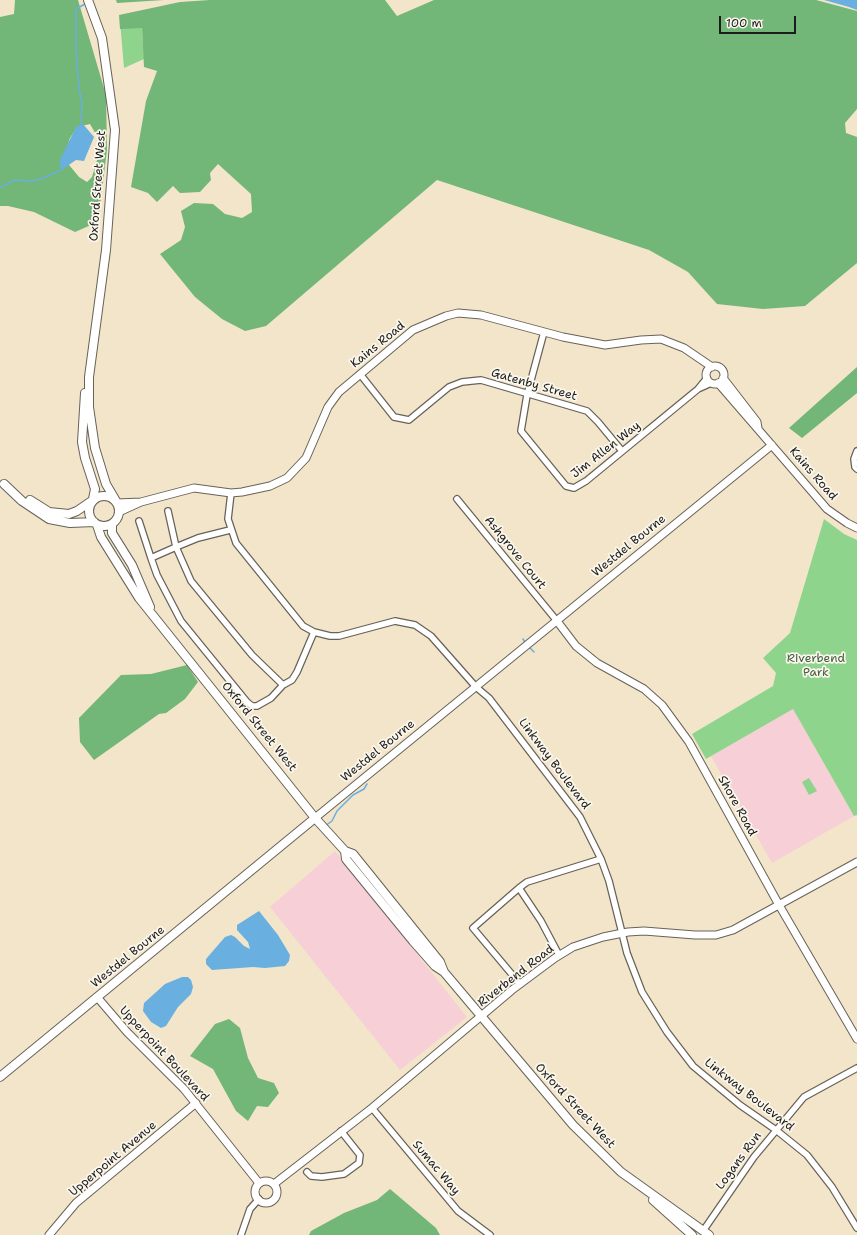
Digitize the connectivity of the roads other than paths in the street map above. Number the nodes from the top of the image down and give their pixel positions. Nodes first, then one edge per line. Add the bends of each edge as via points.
1 (88, 0) edge
2 (544, 332) junction
3 (360, 374) junction
4 (90, 377) junction
5 (713, 377) junction
6 (527, 395) junction
7 (772, 445) junction
8 (622, 451) junction
9 (857, 451) edge
10 (857, 469) edge
11 (2, 484) edge
12 (231, 493) junction
13 (457, 499) dead end
14 (92, 500) junction
15 (116, 502) junction
16 (141, 502) junction
17 (168, 511) dead end
18 (119, 512) junction
19 (139, 521) dead end
20 (96, 524) junction
21 (112, 524) junction
22 (857, 528) edge
23 (230, 530) junction
24 (176, 547) junction
25 (151, 558) junction
26 (156, 618) junction
27 (557, 621) junction
28 (314, 632) junction
29 (283, 685) junction
30 (476, 687) junction
31 (315, 818) junction
32 (601, 859) junction
33 (857, 862) edge
34 (519, 888) junction
35 (779, 905) junction
36 (623, 933) junction
37 (560, 955) junction
38 (520, 984) junction
39 (97, 997) junction
40 (481, 1017) junction
41 (857, 1039) edge
42 (857, 1068) edge
43 (0, 1077) edge
44 (196, 1104) junction
45 (372, 1108) junction
46 (776, 1130) junction
47 (341, 1131) junction
48 (307, 1172) dead end
49 (621, 1172) junction
50 (259, 1183) junction
51 (274, 1184) junction
52 (259, 1200) junction
53 (857, 1228) edge
54 (706, 1233) edge
55 (49, 1235) edge
56 (241, 1235) edge
57 (490, 1235) edge
58 (692, 1235) edge

1 - 4 main road, Oxford Street West via 102,38 115,130 106,250
2 - 3 street, Kains Road via 481,315 458,313 413,330
2 - 5 street, Kains Road via 605,345 661,339 684,348 700,361
2 - 6 street, Jim Allen Way
3 - 6 street, Gatenby Street via 394,417 409,420 449,387 462,382 481,380
3 - 12 street, Kains Road via 339,392 328,407 306,458 294,472 270,486 250,492
4 - 14 main road, Oxford Street West via 85,390 82,442 95,489
4 - 15 main road, Oxford Street West via 90,407 95,448 106,484
5 - 7 street, Kains Road via 757,422 758,428
5 - 8 street, Jim Allen Way
6 - 8 street, Gatenby Street via 587,411
6 - 8 street, Jim Allen Way via 522,431 566,486 574,488 586,482
7 - 22 street, Kains Road via 827,509
7 - 27 street, Westdel Bourne
9 - 10 street via 854,459
11 - 14 main road via 49,512 77,512
11 - 20 main road via 49,519
12 - 16 street, Kains Road via 194,488
12 - 23 street, Linkway Boulevard via 228,519
13 - 27 street, Ashgrove Court
14 - 15 main road via 102,495 112,497
14 - 20 main road via 88,511
15 - 16 street, Kains Road
15 - 18 main road
16 - 18 street, Kains Road
17 - 24 street
18 - 21 main road
19 - 25 street
20 - 21 main road
20 - 26 main road, Oxford Street West via 101,537 138,598
21 - 26 main road, Oxford Street West via 112,533 132,565
23 - 24 street
23 - 28 street, Linkway Boulevard via 236,543 303,626
24 - 25 street
24 - 29 street via 191,581 252,655
25 - 29 street via 157,575 182,621 247,702 252,706 263,704
26 - 31 main road, Oxford Street West
27 - 30 street, Westdel Bourne
27 - 35 street, Shore Road via 576,646 597,663 644,690 662,705 689,742
28 - 29 street via 297,672 292,680
28 - 30 street, Linkway Boulevard via 339,636 395,621 415,625 431,636
30 - 31 street, Westdel Bourne
30 - 32 street, Linkway Boulevard via 489,698 574,808
31 - 39 main road, Westdel Bourne
31 - 40 main road, Oxford Street West via 345,851 353,854
32 - 34 street via 527,882
32 - 36 street, Linkway Boulevard
33 - 35 street, Riverbend Road
34 - 37 street
34 - 38 street via 473,928
35 - 36 street, Riverbend Road via 738,928 716,935 644,931
35 - 41 street, Shore Road
36 - 37 street, Riverbend Road via 589,941
36 - 46 street, Linkway Boulevard via 627,953 642,992 667,1032 693,1066 740,1105
37 - 38 street, Riverbend Road
38 - 40 street, Riverbend Road
39 - 43 main road, Westdel Bourne
39 - 44 street, Upperpoint Boulevard
40 - 45 street, Riverbend Road
40 - 49 main road, Oxford Street West via 573,1125
42 - 46 street, Logans Run via 804,1097
44 - 50 street, Upperpoint Boulevard
44 - 55 street, Upperpoint Avenue via 76,1203
45 - 47 street, Riverbend Road
45 - 57 street, Sumac Way via 458,1211
46 - 53 street, Linkway Boulevard via 807,1155 832,1187
46 - 54 street, Logans Run via 754,1157
47 - 48 street via 360,1155 359,1164 344,1174 322,1177 311,1176
47 - 51 street, Riverbend Road
49 - 54 main road, Oxford Street West
49 - 58 main road
50 - 51 street via 268,1181
50 - 52 street via 255,1191
51 - 52 street via 277,1191 274,1199 266,1202
52 - 56 street via 250,1209

